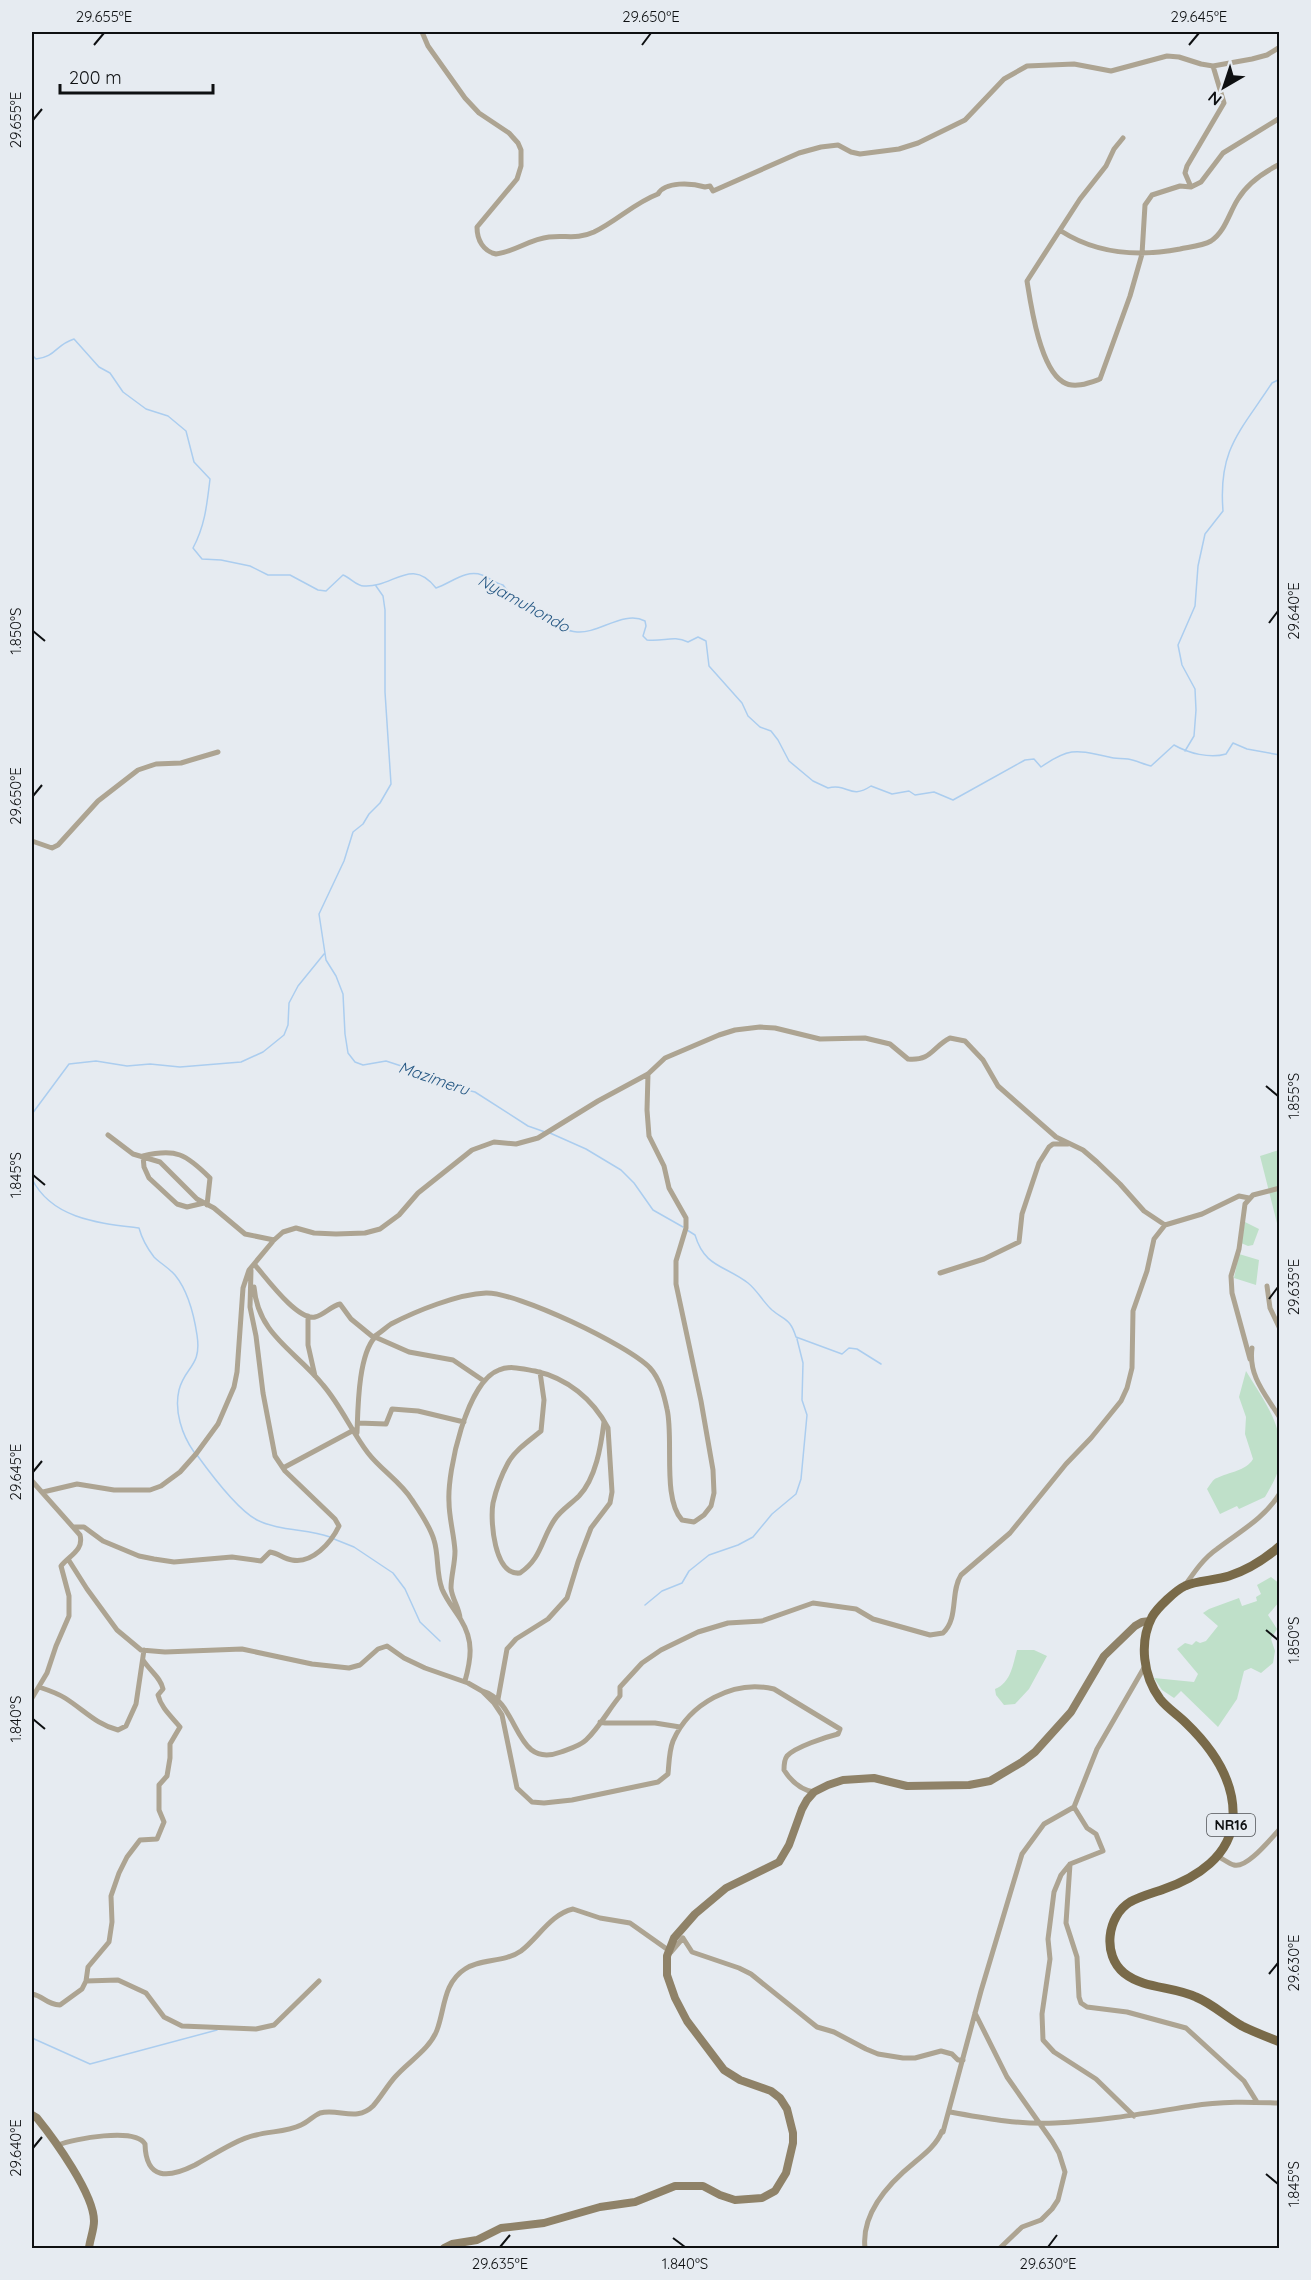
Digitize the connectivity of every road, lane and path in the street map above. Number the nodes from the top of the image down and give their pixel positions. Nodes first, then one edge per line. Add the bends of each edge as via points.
1 (422, 32) edge
2 (1280, 47) edge
3 (1213, 66) junction
4 (1280, 118) edge
5 (1123, 138) dead end
6 (1280, 164) edge
7 (1191, 187) junction
8 (1060, 231) junction
9 (1142, 254) junction
10 (218, 752) dead end
11 (32, 841) edge
12 (648, 1074) junction
13 (108, 1135) dead end
14 (1069, 1144) junction
15 (143, 1156) junction
16 (1280, 1188) edge
17 (1249, 1198) junction
18 (205, 1204) junction
19 (1165, 1225) junction
20 (274, 1240) junction
21 (252, 1266) junction
22 (940, 1273) dead end
23 (1267, 1286) dead end
24 (308, 1316) junction
25 (1280, 1329) edge
26 (375, 1337) junction
27 (1252, 1347) dead end
28 (1250, 1359) junction
29 (540, 1372) junction
30 (316, 1378) junction
31 (484, 1381) junction
32 (1280, 1418) edge
33 (604, 1421) junction
34 (464, 1422) junction
35 (358, 1423) junction
36 (356, 1432) junction
37 (283, 1468) junction
38 (32, 1481) edge
39 (43, 1492) junction
40 (1280, 1493) edge
41 (73, 1527) junction
42 (1280, 1546) edge
43 (68, 1559) junction
44 (1185, 1585) junction
45 (460, 1618) junction
46 (1150, 1621) junction
47 (144, 1650) junction
48 (143, 1660) junction
49 (1145, 1666) junction
50 (465, 1682) junction
51 (39, 1687) junction
52 (482, 1691) junction
53 (32, 1698) edge
54 (498, 1699) junction
55 (600, 1722) junction
56 (680, 1727) junction
57 (814, 1792) junction
58 (1074, 1808) junction
59 (1280, 1829) edge
60 (1217, 1856) junction
61 (1070, 1864) junction
62 (668, 1951) junction
63 (86, 1981) junction
64 (319, 1981) dead end
65 (32, 1994) edge
66 (975, 2013) junction
67 (1280, 2042) edge
68 (963, 2060) junction
69 (1257, 2102) junction
70 (1280, 2103) edge
71 (950, 2112) junction
72 (32, 2115) edge
73 (1134, 2116) junction
74 (1040, 2123) junction
75 (58, 2145) junction
76 (90, 2248) edge
77 (444, 2248) edge
78 (865, 2248) edge
79 (1000, 2248) edge

1 - 3 street via 465,98 520,146 517,179 477,227 480,243 496,254 545,238 576,238 592,233 671,184 710,186 713,191 821,147 837,145 860,154 918,143 965,120 1004,79 1033,64 1074,64 1111,71 1167,56
2 - 3 street via 1267,55
3 - 7 street via 1224,103 1187,166 1185,172
4 - 7 street via 1223,153 1201,182
5 - 8 street
6 - 9 street via 1238,198 1224,226 1210,241
7 - 9 street via 1180,186 1148,200
8 - 9 street via 1077,241 1115,252
8 - 9 street via 1027,281 1042,351 1066,383 1081,385 1100,379
10 - 11 street via 138,770 98,801 57,845 52,848
12 - 14 street via 665,1058 739,1029 775,1028 820,1039 865,1038 890,1044 912,1059 927,1057 944,1041 959,1038 974,1049 998,1086
12 - 20 street via 531,1141 494,1142 472,1150 380,1229 330,1234 292,1229
12 - 26 street via 649,1136 664,1166 669,1188 686,1218 676,1261 676,1284 712,1470 714,1493 704,1515 694,1522 678,1516 671,1488 668,1413 658,1378 616,1344 558,1316 486,1293 404,1318
13 - 15 street via 132,1154
14 - 19 street via 1083,1150 1144,1211
14 - 22 street via 1053,1144 1044,1153 1022,1214 1019,1242 984,1259
15 - 18 street via 160,1162
15 - 18 street via 149,1178 177,1204
15 - 18 street via 164,1151 196,1164 210,1178
16 - 17 street
17 - 19 street via 1239,1196 1202,1214
17 - 28 street via 1231,1276
18 - 20 street via 245,1234
19 - 55 street via 1154,1239 1148,1271 1133,1311 1132,1368 1121,1401 1010,1533 961,1575 950,1624 943,1633 930,1635 873,1619 856,1609 816,1602 762,1621 714,1626 661,1650 635,1669
20 - 21 street
21 - 24 street
21 - 30 street via 261,1317 280,1343
21 - 37 street via 250,1307 260,1375 271,1437
21 - 39 street via 243,1288 234,1387 223,1414 192,1460 167,1483 150,1490 77,1484
23 - 25 street via 1270,1308
24 - 26 street via 314,1317 340,1304 357,1325
24 - 30 street via 308,1345
26 - 31 street via 408,1352 453,1360
26 - 35 street via 368,1347 363,1369
27 - 28 street
28 - 32 street via 1257,1382
29 - 31 street via 502,1368
29 - 33 street via 568,1383
29 - 33 street via 544,1401 541,1431 515,1453 494,1502 496,1552 512,1572 520,1573 533,1562 556,1517 589,1481
30 - 36 street
31 - 34 street
33 - 54 street via 608,1428 612,1480 610,1503 591,1528 567,1598 545,1622 507,1649
34 - 35 street via 392,1409 385,1424
34 - 45 street via 453,1454 448,1491 455,1552 451,1590
35 - 36 street
36 - 37 street
36 - 45 street via 377,1464 406,1492 429,1529 442,1589
37 - 41 street via 339,1526 325,1547 301,1562 270,1552 261,1561 232,1557 164,1561 139,1556 103,1541 84,1527
38 - 39 street
39 - 41 street
40 - 44 street via 1254,1521 1207,1557
41 - 43 street via 80,1535 81,1545
42 - 44 main road via 1240,1572
43 - 47 street via 117,1630
43 - 51 street via 61,1566 69,1596 69,1616
44 - 46 main road
45 - 50 street via 471,1651
46 - 49 main road, NR16
46 - 57 main road via 1135,1626 1104,1656 1071,1712 1035,1752 998,1777 969,1785 915,1786 855,1778 838,1780
47 - 48 street
47 - 50 street via 242,1649 349,1668 387,1646 425,1668
48 - 51 street via 136,1704 126,1726 118,1730 106,1727 60,1695
48 - 63 street via 161,1681 159,1700 180,1727 170,1744 167,1776 159,1785 159,1810 164,1822 157,1839 140,1840 127,1857 111,1896 109,1942 88,1967
49 - 58 street via 1097,1749
49 - 60 main road, NR16 via 1160,1700 1207,1744 1224,1774 1233,1820
50 - 52 street
51 - 53 street
52 - 54 street
52 - 56 street via 502,1715 517,1788 535,1803 572,1800 658,1782 668,1774 672,1743
54 - 55 street via 525,1744 541,1756 580,1744
55 - 56 street
56 - 57 street via 698,1707 720,1695 736,1690 774,1689 840,1729 838,1734 786,1758 784,1770 790,1779
57 - 62 main road via 802,1809 779,1862 720,1893 694,1914
58 - 61 street via 1084,1825 1096,1834 1103,1851
58 - 66 street via 1044,1824 1025,1850
59 - 60 street via 1242,1865
60 - 67 main road, NR16 via 1184,1881 1128,1903 1110,1933 1116,1966 1143,1984 1196,1997 1242,2026
61 - 69 street via 1066,1923 1077,1957 1081,2003 1186,2028 1244,2081
61 - 73 street via 1053,1897 1043,2040 1054,2052 1096,2079
62 - 68 street via 674,1950 683,1938 692,1952 753,1976 817,2027 878,2054 915,2058 941,2051
62 - 75 street via 630,1923 568,1911 519,1953 467,1968 459,1974 444,1999 435,2035 368,2110 320,2114 302,2125 255,2135 173,2174 162,2174 150,2166 145,2144 138,2138 107,2136
62 - 77 main road via 668,1975 675,1998 721,2067 771,2091 787,2109 793,2143 779,2187 767,2197 744,2200 727,2198 701,2186 677,2186 635,2202 544,2223 501,2228 477,2240
63 - 64 street via 118,1980 146,1993 164,2017 182,2026 256,2029 274,2025
63 - 65 street via 82,1989 60,2005 48,2004
66 - 68 street
66 - 74 street via 1007,2077
68 - 71 street
69 - 70 street
69 - 73 street via 1190,2106
71 - 74 street
71 - 78 street via 939,2139 886,2189 873,2207 865,2230
72 - 75 main road
73 - 74 street
74 - 79 street via 1059,2153 1065,2180 1058,2200 1041,2220 1022,2227
75 - 76 main road via 92,2209

